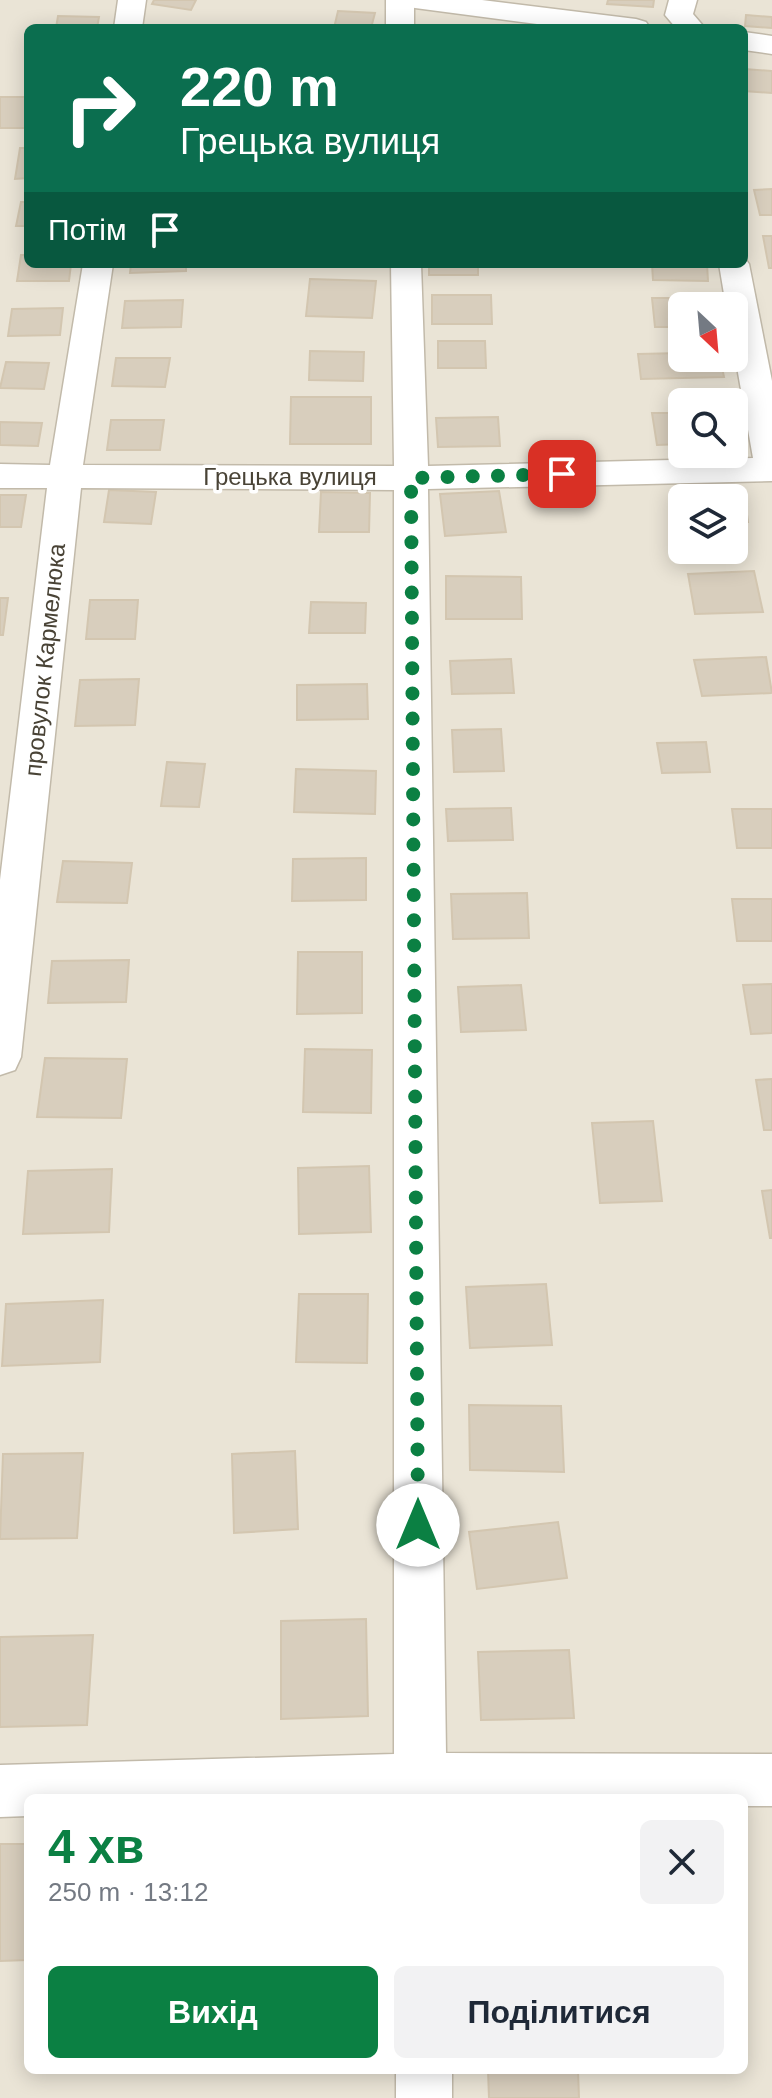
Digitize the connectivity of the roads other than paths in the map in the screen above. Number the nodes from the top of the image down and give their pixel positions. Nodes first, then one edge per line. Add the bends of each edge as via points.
1 (132, 0) edge
2 (400, 0) edge
3 (415, 0) edge
4 (683, 0) edge
5 (129, 24) edge
6 (400, 24) edge
7 (604, 24) edge
8 (687, 24) edge
9 (748, 42) edge
10 (772, 45) edge
11 (97, 268) edge
12 (406, 268) edge
13 (735, 268) edge
14 (772, 469) edge
15 (65, 475) junction
16 (0, 476) edge
17 (411, 478) junction
18 (0, 1057) edge
19 (772, 1780) edge
20 (420, 1788) edge
21 (0, 1791) edge
22 (424, 2074) edge
23 (424, 2098) edge

1 - 5 street
2 - 6 street
3 - 7 street
4 - 8 street via 679,15
9 - 10 street
11 - 15 street, провулок Кармелюка
12 - 17 street
13 - 14 street
14 - 17 street, Грецька вулиця
15 - 16 street, Грецька вулиця
15 - 17 street, Грецька вулиця
15 - 18 street, провулок Кармелюка
17 - 20 street
19 - 20 street
20 - 21 street
22 - 23 street

